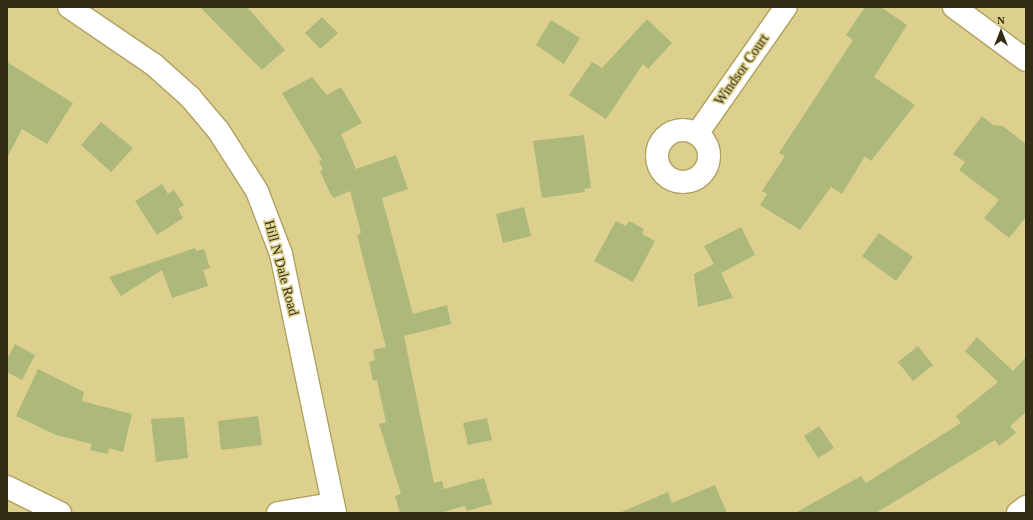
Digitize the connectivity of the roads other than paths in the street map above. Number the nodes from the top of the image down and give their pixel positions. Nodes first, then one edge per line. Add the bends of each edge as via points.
1 (69, 7) edge
2 (786, 7) edge
3 (954, 7) edge
4 (1026, 60) edge
5 (697, 134) dead end
6 (7, 487) edge
7 (1026, 507) edge
8 (334, 508) edge
9 (60, 513) edge
10 (278, 513) edge
11 (1018, 513) edge

1 - 8 street, Hill N Dale Road via 152,64 190,97 218,130 257,191 280,254
2 - 5 street, Windsor Court
3 - 4 street
6 - 9 street
7 - 11 street
8 - 10 street

